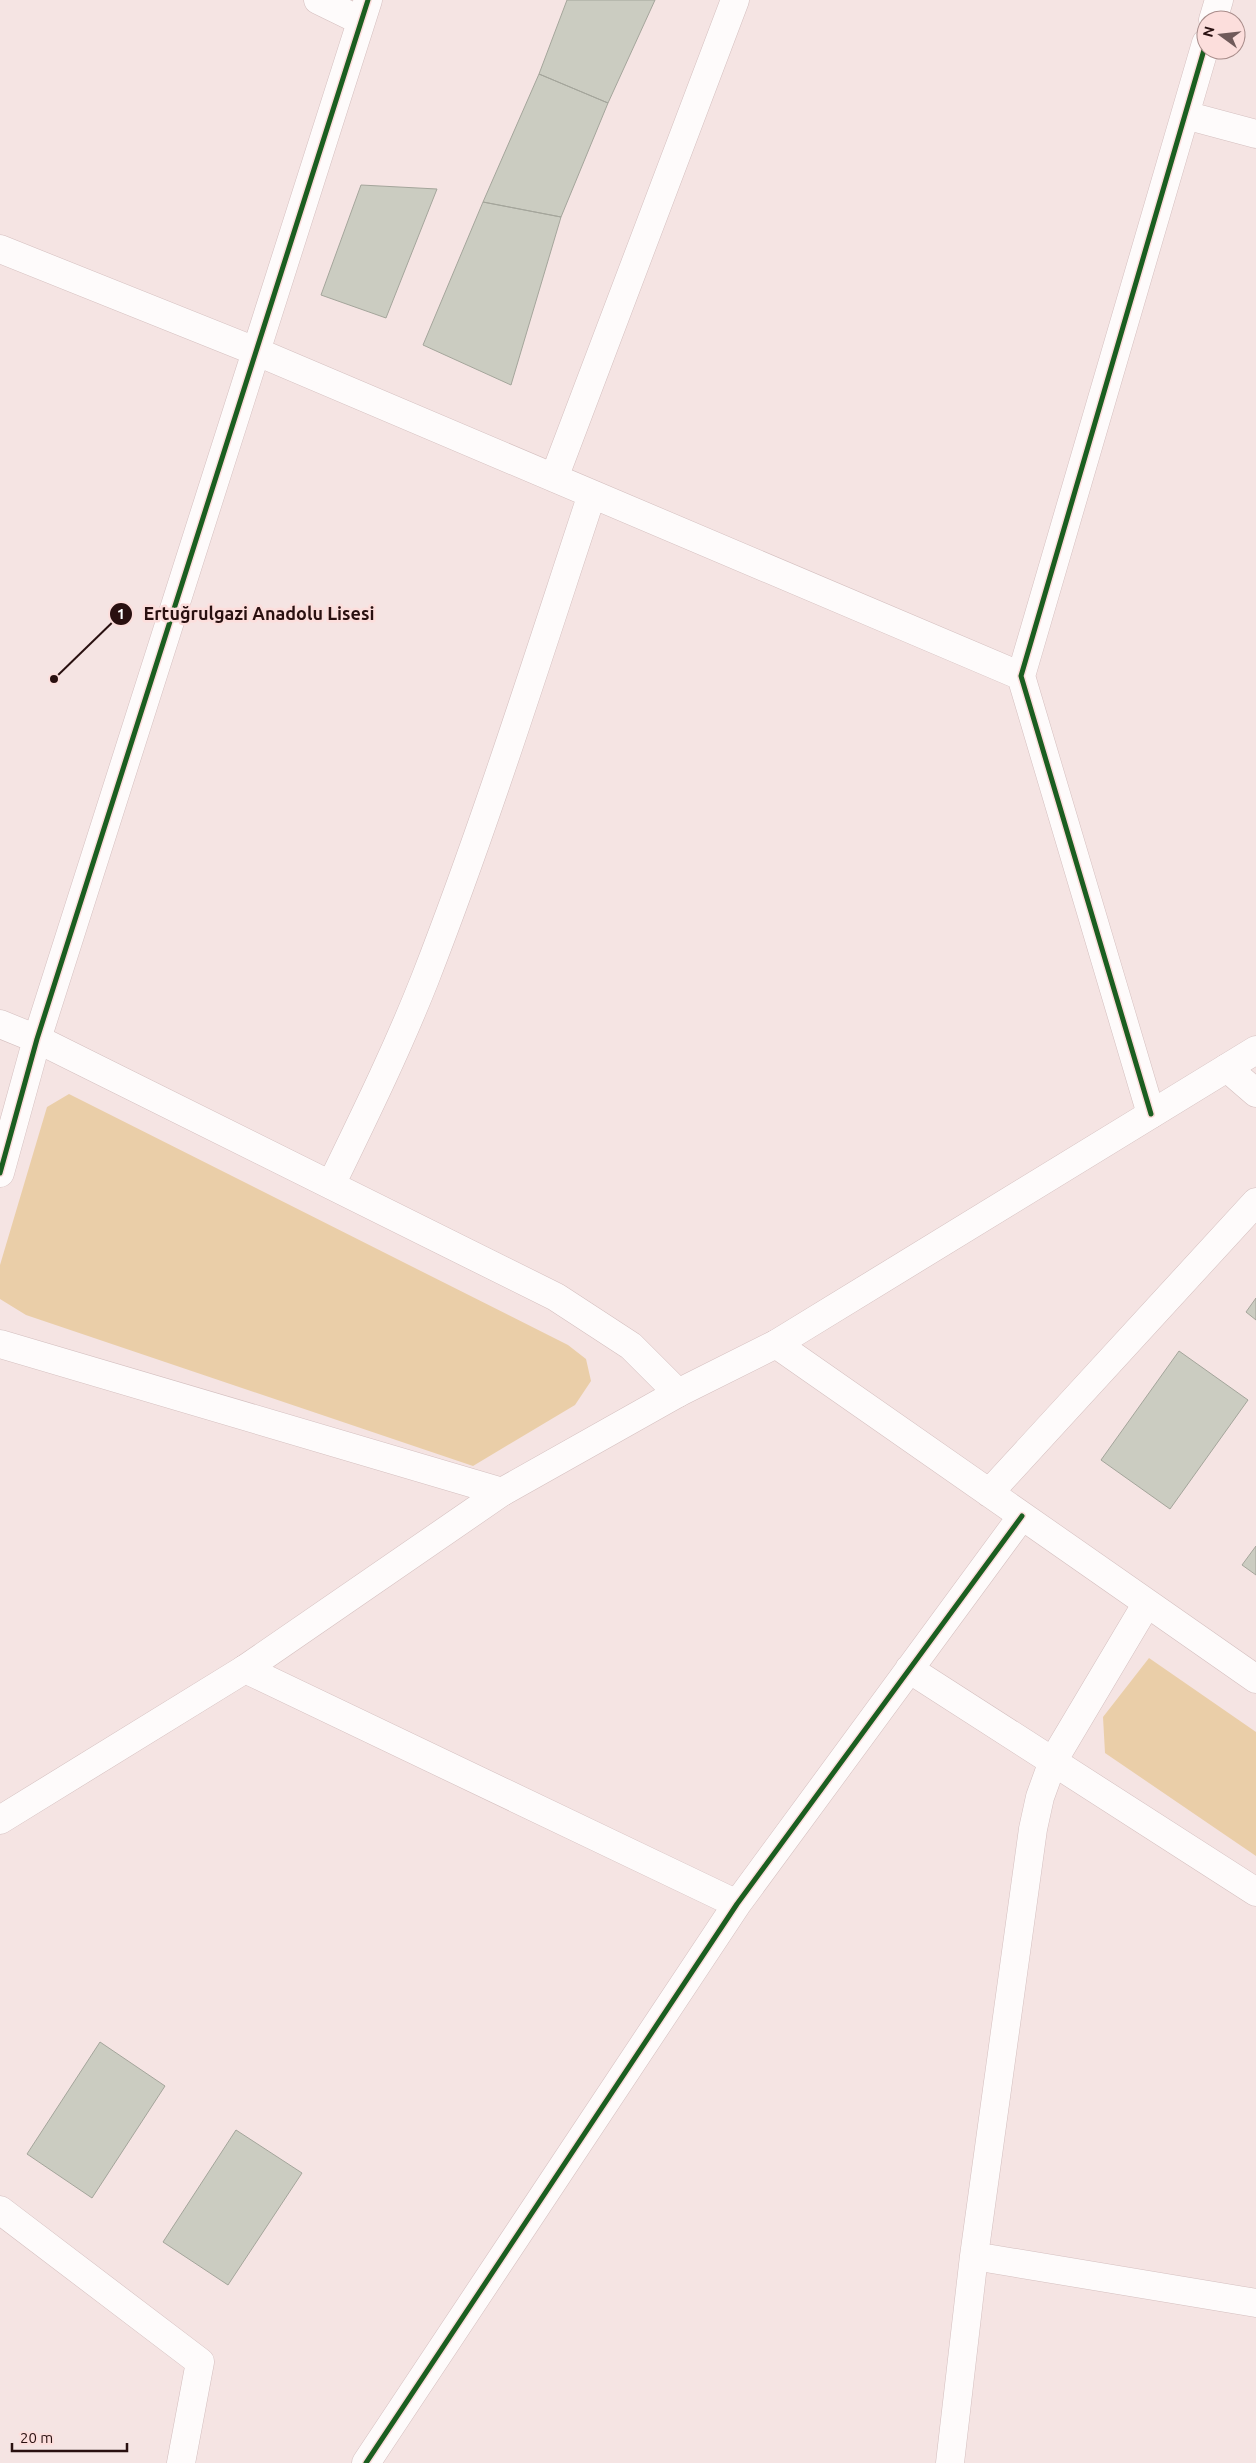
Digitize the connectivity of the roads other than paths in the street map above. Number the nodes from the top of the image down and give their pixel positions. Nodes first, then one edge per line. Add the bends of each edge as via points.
1 (318, 0) edge
2 (735, 0) edge
3 (364, 10) edge
4 (1201, 60) edge
5 (1185, 115) junction
6 (1256, 134) edge
7 (0, 249) edge
8 (255, 351) junction
9 (554, 478) junction
10 (592, 494) junction
11 (1021, 676) junction
12 (0, 1024) edge
13 (37, 1039) junction
14 (1256, 1050) edge
15 (1226, 1068) junction
16 (1256, 1093) edge
17 (1151, 1114) junction
18 (0, 1173) edge
19 (331, 1185) junction
20 (1256, 1202) edge
21 (0, 1344) edge
22 (776, 1344) junction
23 (678, 1393) junction
24 (502, 1492) junction
25 (989, 1493) junction
26 (1022, 1516) junction
27 (1147, 1603) junction
28 (909, 1669) junction
29 (245, 1670) junction
30 (1256, 1679) edge
31 (1053, 1761) junction
32 (0, 1820) edge
33 (1256, 1892) edge
34 (737, 1904) junction
35 (0, 2210) edge
36 (974, 2256) junction
37 (1256, 2303) edge
38 (181, 2463) edge
39 (366, 2463) edge
40 (950, 2463) edge

1 - 3 street
2 - 9 street
3 - 8 street
4 - 5 street
5 - 6 street
5 - 11 street
7 - 8 street
8 - 9 street
8 - 13 street
9 - 10 street
10 - 11 street
10 - 19 street via 466,870 380,1084
11 - 17 street
12 - 13 street
13 - 18 street
13 - 19 street
14 - 15 street
15 - 16 street
15 - 17 street
17 - 22 street
19 - 23 street via 556,1297 631,1346
20 - 25 street
21 - 24 street
22 - 23 street
22 - 25 street
23 - 24 street
24 - 29 street
25 - 26 street
26 - 27 street
26 - 28 street
27 - 30 street
27 - 31 street
28 - 31 street
28 - 34 street
29 - 32 street
29 - 34 street
31 - 33 street
31 - 36 street via 1032,1829
34 - 39 street
35 - 38 street via 200,2362
36 - 37 street
36 - 40 street

